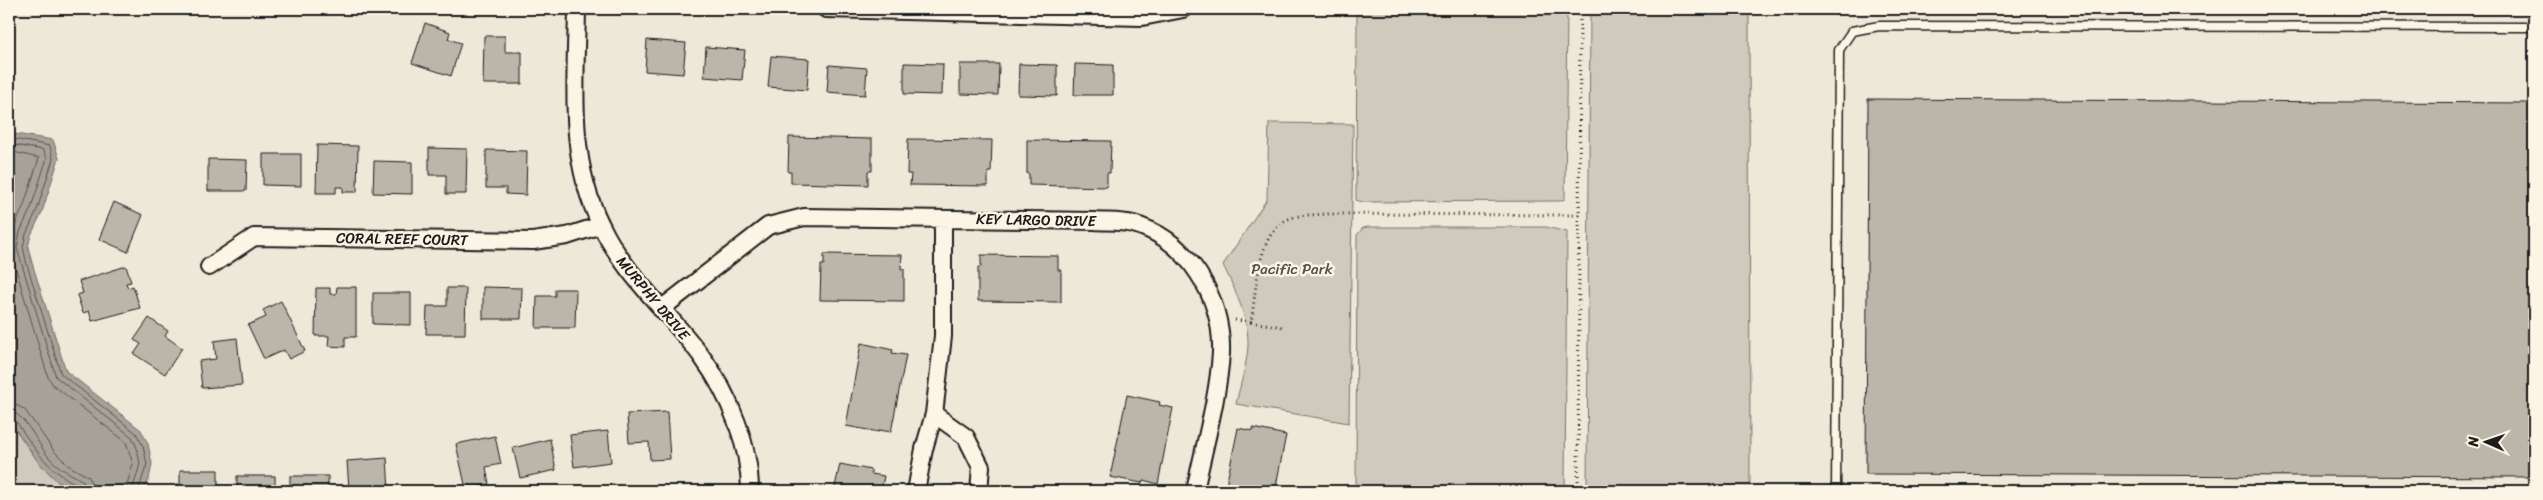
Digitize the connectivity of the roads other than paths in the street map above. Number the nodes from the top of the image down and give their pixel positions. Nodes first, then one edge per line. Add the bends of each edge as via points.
1 (577, 9) edge
2 (826, 9) edge
3 (1183, 9) edge
4 (2534, 27) edge
5 (944, 219) junction
6 (601, 225) junction
7 (209, 267) dead end
8 (662, 309) junction
9 (934, 414) junction
10 (750, 491) edge
11 (916, 491) edge
12 (979, 491) edge
13 (1195, 491) edge
14 (1836, 491) edge

1 - 6 street, MURPHY DRIVE via 576,139 583,179
2 - 3 street via 1142,17
4 - 14 lane via 1879,26 1852,31 1839,50
5 - 8 street, KEY LARGO DRIVE via 804,217 768,226
5 - 9 street via 943,336
5 - 13 street, KEY LARGO DRIVE via 1133,224 1162,237 1190,260 1208,289 1221,351
6 - 7 street, CORAL REEF COURT via 567,236 533,241 254,237
6 - 8 street, MURPHY DRIVE via 628,269
8 - 10 street, MURPHY DRIVE via 702,356 722,390 740,435
9 - 11 street
9 - 12 street via 966,437 981,467

